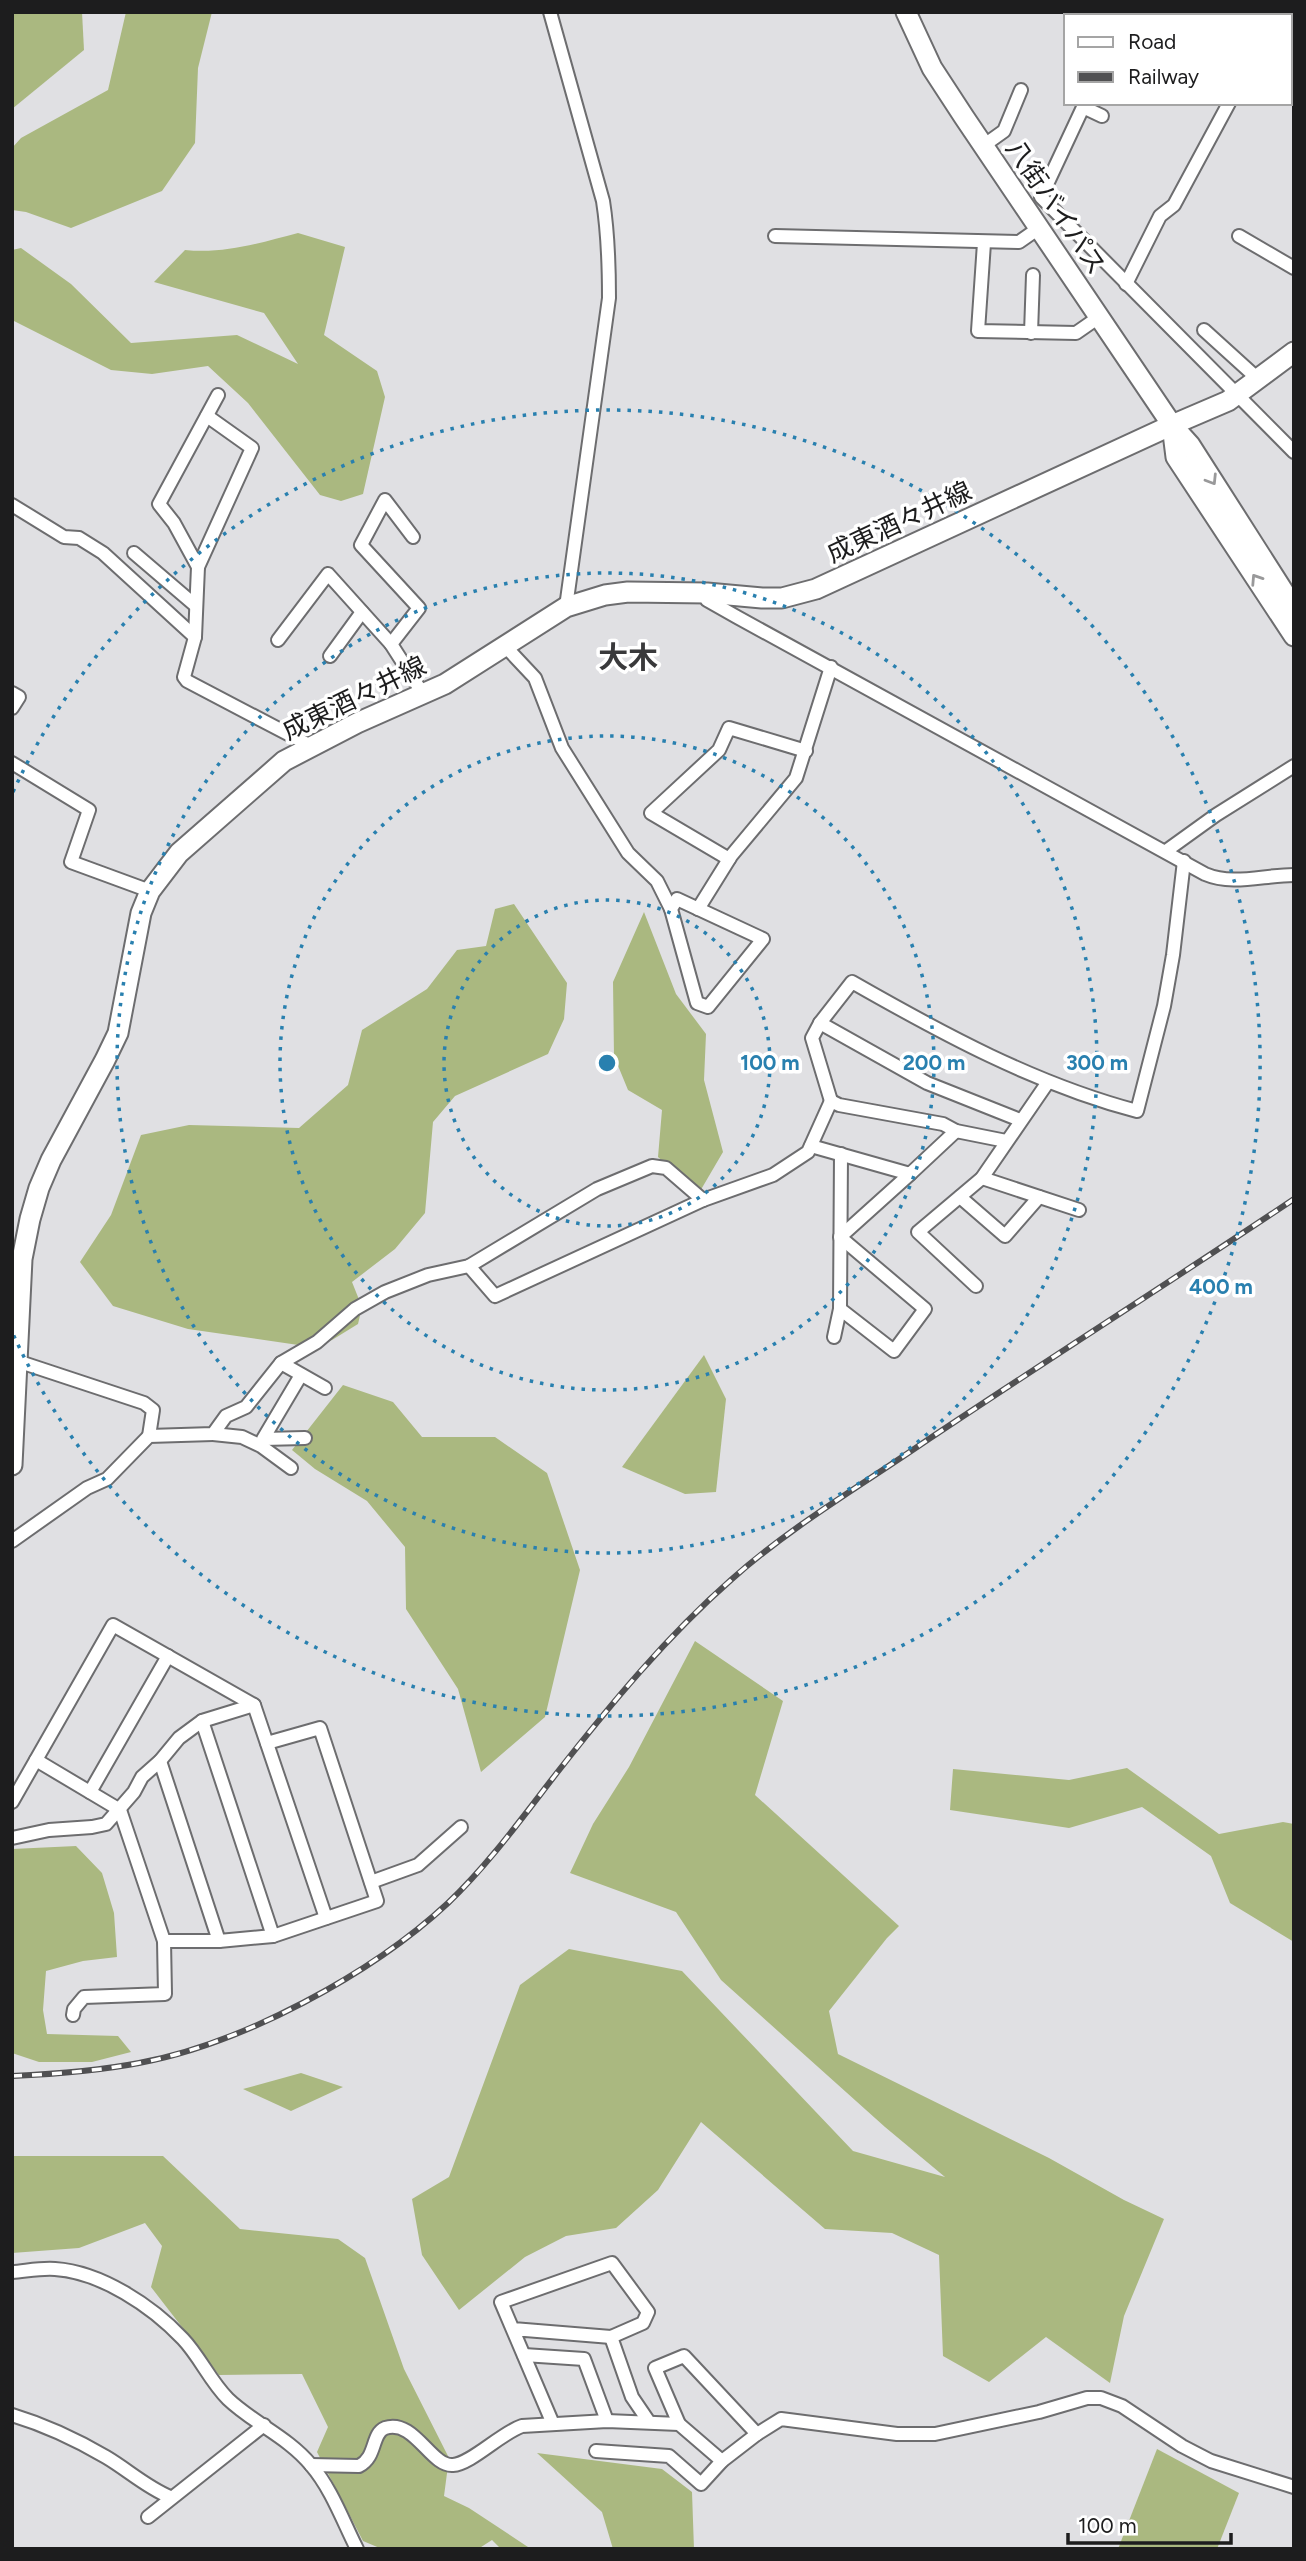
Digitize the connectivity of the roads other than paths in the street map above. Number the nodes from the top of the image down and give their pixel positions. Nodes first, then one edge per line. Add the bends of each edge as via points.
1 (550, 12) edge
2 (906, 12) edge
3 (1021, 90) dead end
4 (1084, 105) edge
5 (1228, 105) edge
6 (1102, 116) dead end
7 (983, 146) junction
8 (1039, 228) junction
9 (775, 236) dead end
10 (1239, 236) dead end
11 (984, 243) junction
12 (1294, 268) edge
13 (1033, 275) dead end
14 (1126, 285) junction
15 (1099, 317) junction
16 (1204, 330) dead end
17 (1031, 332) junction
18 (1294, 352) edge
19 (1258, 379) junction
20 (218, 395) dead end
21 (1236, 396) junction
22 (207, 416) junction
23 (1172, 425) junction
24 (1294, 452) edge
25 (12, 505) edge
26 (413, 537) dead end
27 (134, 553) dead end
28 (198, 567) junction
29 (708, 593) junction
30 (197, 606) junction
31 (566, 607) junction
32 (1294, 608) edge
33 (362, 612) junction
34 (1294, 636) edge
35 (195, 637) junction
36 (278, 640) dead end
37 (391, 644) junction
38 (505, 646) junction
39 (330, 656) dead end
40 (831, 667) junction
41 (12, 693) edge
42 (423, 694) junction
43 (12, 708) edge
44 (311, 746) junction
45 (806, 751) junction
46 (12, 763) edge
47 (1294, 766) edge
48 (1166, 851) junction
49 (729, 859) junction
50 (1184, 862) junction
51 (1294, 875) edge
52 (150, 891) junction
53 (671, 909) junction
54 (698, 909) junction
55 (820, 1023) junction
56 (1048, 1082) junction
57 (831, 1101) junction
58 (1020, 1120) junction
59 (956, 1131) junction
60 (1006, 1140) junction
61 (811, 1146) junction
62 (841, 1154) junction
63 (910, 1174) junction
64 (982, 1178) junction
65 (960, 1197) junction
66 (1039, 1197) junction
67 (703, 1200) junction
68 (1079, 1210) dead end
69 (840, 1237) junction
70 (469, 1266) junction
71 (976, 1286) dead end
72 (840, 1309) junction
73 (834, 1337) dead end
74 (17, 1361) junction
75 (281, 1363) junction
76 (301, 1375) junction
77 (325, 1388) dead end
78 (213, 1434) junction
79 (149, 1436) junction
80 (305, 1438) dead end
81 (12, 1465) edge
82 (291, 1468) dead end
83 (12, 1541) edge
84 (168, 1657) junction
85 (254, 1705) junction
86 (202, 1721) junction
87 (267, 1743) junction
88 (36, 1759) junction
89 (160, 1761) junction
90 (90, 1792) junction
91 (12, 1802) edge
92 (120, 1810) junction
93 (461, 1827) dead end
94 (12, 1838) edge
95 (371, 1882) junction
96 (326, 1918) junction
97 (273, 1936) junction
98 (164, 1941) junction
99 (219, 1941) junction
100 (73, 2015) dead end
101 (12, 2272) edge
102 (513, 2329) junction
103 (611, 2337) junction
104 (524, 2354) junction
105 (12, 2415) edge
106 (607, 2421) junction
107 (649, 2422) junction
108 (553, 2424) junction
109 (679, 2424) junction
110 (264, 2425) junction
111 (757, 2434) junction
112 (596, 2451) dead end
113 (722, 2461) junction
114 (311, 2465) junction
115 (1294, 2487) edge
116 (170, 2497) junction
117 (148, 2517) dead end
118 (357, 2549) edge

1 - 31 street via 608,231 609,298
2 - 7 main road, 八街バイパス via 932,68
3 - 7 street via 1004,131
4 - 6 street
4 - 14 street via 1041,197
5 - 14 street via 1174,205 1160,216
7 - 8 main road, 八街バイパス
8 - 11 street via 1019,242
8 - 15 main road, 八街バイパス
9 - 11 street
10 - 12 street
11 - 17 street via 978,331
13 - 17 street
14 - 21 street
15 - 17 street via 1076,333
15 - 23 main road, 八街バイパス
16 - 19 street
18 - 19 main road, 成東酒々井線
19 - 21 main road, 成東酒々井線
20 - 22 street
21 - 23 main road, 成東酒々井線
21 - 24 street
22 - 28 street via 159,504
22 - 28 street via 252,448
23 - 29 main road, 成東酒々井線 via 799,595 762,598
23 -> 32 main road, 八街バイパス via 1190,445
34 -> 23 main road, 八街バイパス via 1176,457
25 - 35 street via 64,537 79,538 103,553
26 - 37 street via 385,500 360,545 419,608
27 - 30 street
28 - 30 street
29 - 31 main road, 成東酒々井線 via 628,592
29 - 40 street via 707,600
30 - 35 street
31 - 38 main road, 成東酒々井線
33 - 36 street via 328,574
33 - 37 street
33 - 39 street
35 - 44 street via 184,677 187,681
37 - 42 street
38 - 42 main road, 成東酒々井線
38 - 53 street via 536,678 562,748 628,853 657,881
40 - 45 street
40 - 48 street
41 - 43 street via 19,697
42 - 44 main road, 成東酒々井線
44 - 52 main road, 成東酒々井線 via 284,761 188,845
45 - 49 street via 796,778
45 - 49 street via 729,728 719,750 651,813
46 - 52 street via 89,810 71,862
47 - 48 street
48 - 50 street
49 - 54 street
50 - 51 street via 1219,880
50 - 56 street via 1164,1006 1137,1111
52 - 74 main road, 成東酒々井線 via 141,913 118,1033 51,1160 36,1199 22,1259
53 - 54 street via 677,899
53 - 54 street via 697,1003 708,1007 763,939
55 - 56 street via 852,982 938,1031
55 - 57 street via 812,1038
55 - 58 street via 927,1083
56 - 58 street
57 - 59 street via 943,1124
57 - 61 street
58 - 60 street
59 - 60 street
59 - 63 street
60 - 64 street
61 - 62 street
61 - 67 street via 773,1175
62 - 63 street
62 - 69 street
63 - 69 street
64 - 65 street
64 - 66 street
65 - 66 street via 1005,1236
65 - 71 street via 918,1232
66 - 68 street
67 - 70 street via 495,1297
67 - 70 street via 666,1168 652,1166 597,1189
69 - 72 street
69 - 72 street via 925,1309 894,1350
70 - 75 street via 428,1275 385,1292
72 - 73 street
74 - 79 street via 144,1403 153,1410
74 - 81 main road, 成東酒々井線
75 - 76 street
75 - 78 street via 246,1408 226,1416
76 - 77 street
76 - 80 street via 263,1439
78 - 79 street
78 - 82 street via 242,1437
79 - 83 street via 107,1479
84 - 85 street
84 - 88 street via 113,1625
84 - 90 street
85 - 86 street
85 - 87 street
86 - 89 street via 179,1738
86 - 97 street
87 - 95 street via 320,1728
87 - 96 street
88 - 90 street
88 - 91 street
89 - 92 street via 142,1777
89 - 99 street
90 - 92 street
92 - 94 street via 106,1824 92,1828
92 - 98 street
93 - 95 street via 418,1864
95 - 96 street via 377,1901
96 - 97 street
97 - 99 street
98 - 99 street
98 - 100 street via 165,1994 84,1997
101 - 110 street via 74,2272 132,2298 184,2340 226,2396
102 - 103 street
102 - 103 street via 501,2302 612,2263 648,2312 643,2323
102 - 104 street
103 - 107 street via 632,2397
104 - 106 street via 584,2359
104 - 108 street
105 - 116 street via 69,2437
106 - 107 street
106 - 108 street
107 - 109 street
108 - 114 street via 511,2430 460,2464 449,2466 439,2462 411,2433 385,2428 378,2433 371,2456 359,2466
109 - 111 street via 655,2368 684,2356
109 - 113 street
110 - 114 street
110 - 116 street
111 - 113 street
111 - 115 street via 781,2419 897,2434 935,2434 1101,2398 1211,2461
112 - 113 street via 669,2456 701,2484
114 - 118 street
116 - 117 street

